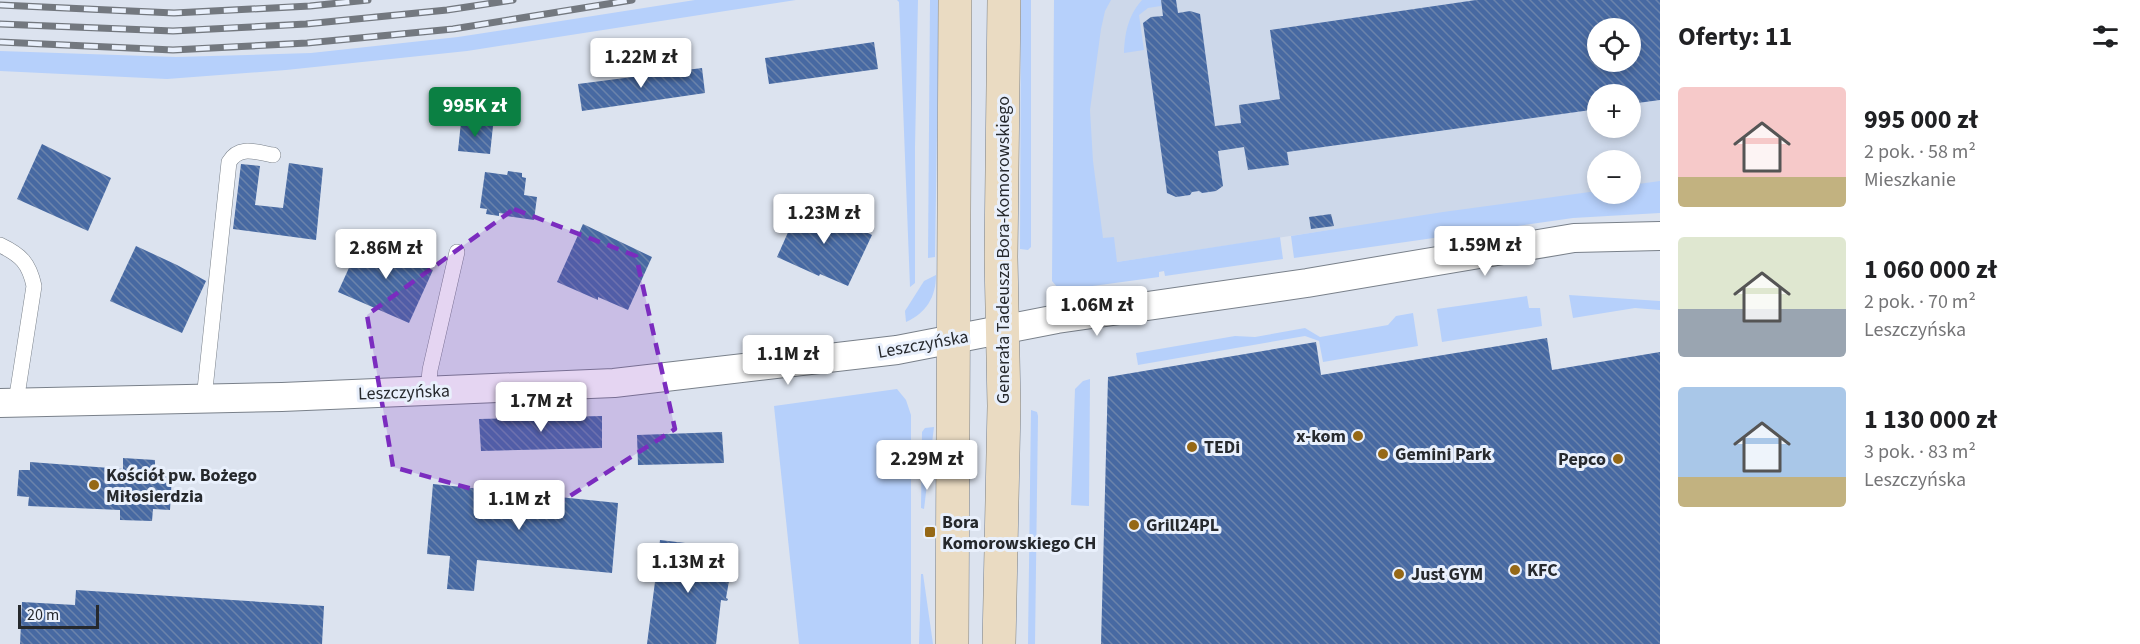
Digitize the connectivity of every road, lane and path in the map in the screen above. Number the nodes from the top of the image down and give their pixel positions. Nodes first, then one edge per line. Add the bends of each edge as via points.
1 (956, 0) edge
2 (1004, 0) edge
3 (273, 155) dead end
4 (1660, 236) edge
5 (0, 245) edge
6 (457, 252) dead end
7 (1003, 329) junction
8 (954, 339) junction
9 (428, 391) junction
10 (204, 399) junction
11 (8, 403) edge
12 (951, 644) edge
13 (999, 644) edge

1 - 8 main road
2 - 7 main road, Generała Tadeusza Bora-Komorowskiego
3 - 10 lane via 244,150 229,162
4 - 7 street, Leszczyńska via 1574,238
5 - 11 lane via 24,261 34,286
6 - 9 lane
7 - 8 street, Leszczyńska
7 - 13 main road, Generała Tadeusza Bora-Komorowskiego
8 - 9 street, Leszczyńska via 876,353 614,383
8 - 12 main road
9 - 10 street, Leszczyńska
10 - 11 street, Leszczyńska

